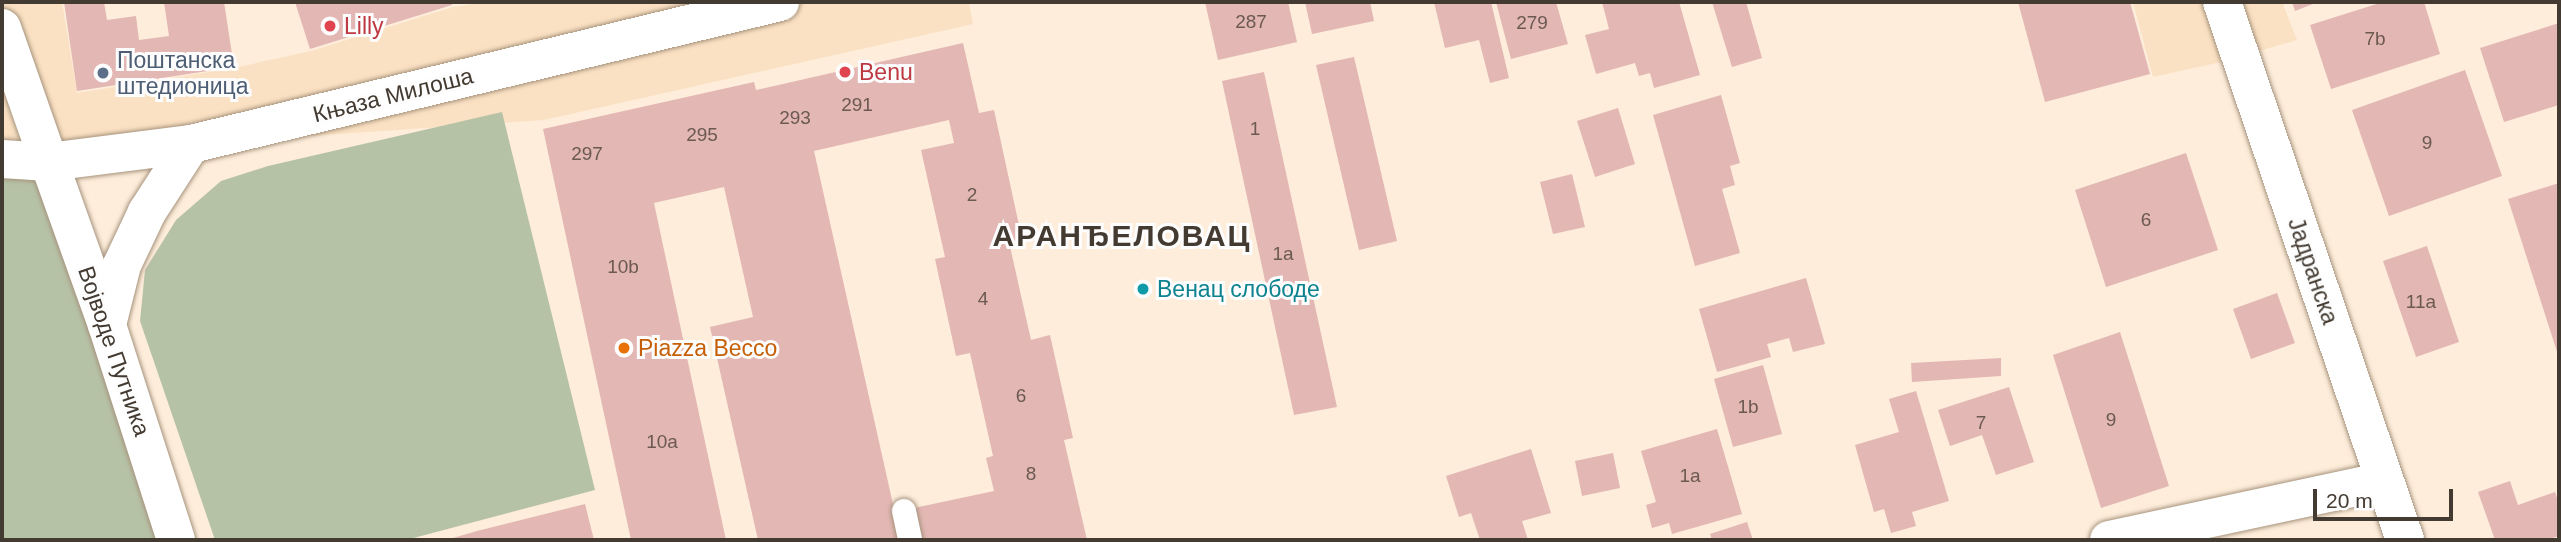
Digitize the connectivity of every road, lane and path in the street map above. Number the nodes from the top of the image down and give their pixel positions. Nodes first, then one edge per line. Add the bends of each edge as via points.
1 (780, 2) edge
2 (2222, 2) edge
3 (2, 28) edge
4 (191, 144) junction
5 (2, 159) edge
6 (49, 162) junction
7 (107, 325) junction
8 (2384, 481) junction
9 (904, 511) dead end
10 (176, 540) edge
11 (910, 540) edge
12 (2109, 540) edge
13 (2404, 540) edge

1 - 4 street, Књаза Милоша
2 - 8 street, Јадранска
3 - 6 street, Војводе Путника
4 - 6 street, Књаза Милоша
4 - 7 street via 147,212 122,265
5 - 6 street, Књаза Милоша
6 - 7 street, Војводе Путника
7 - 10 street, Војводе Путника
8 - 12 street
8 - 13 street, Јадранска
9 - 11 lane

